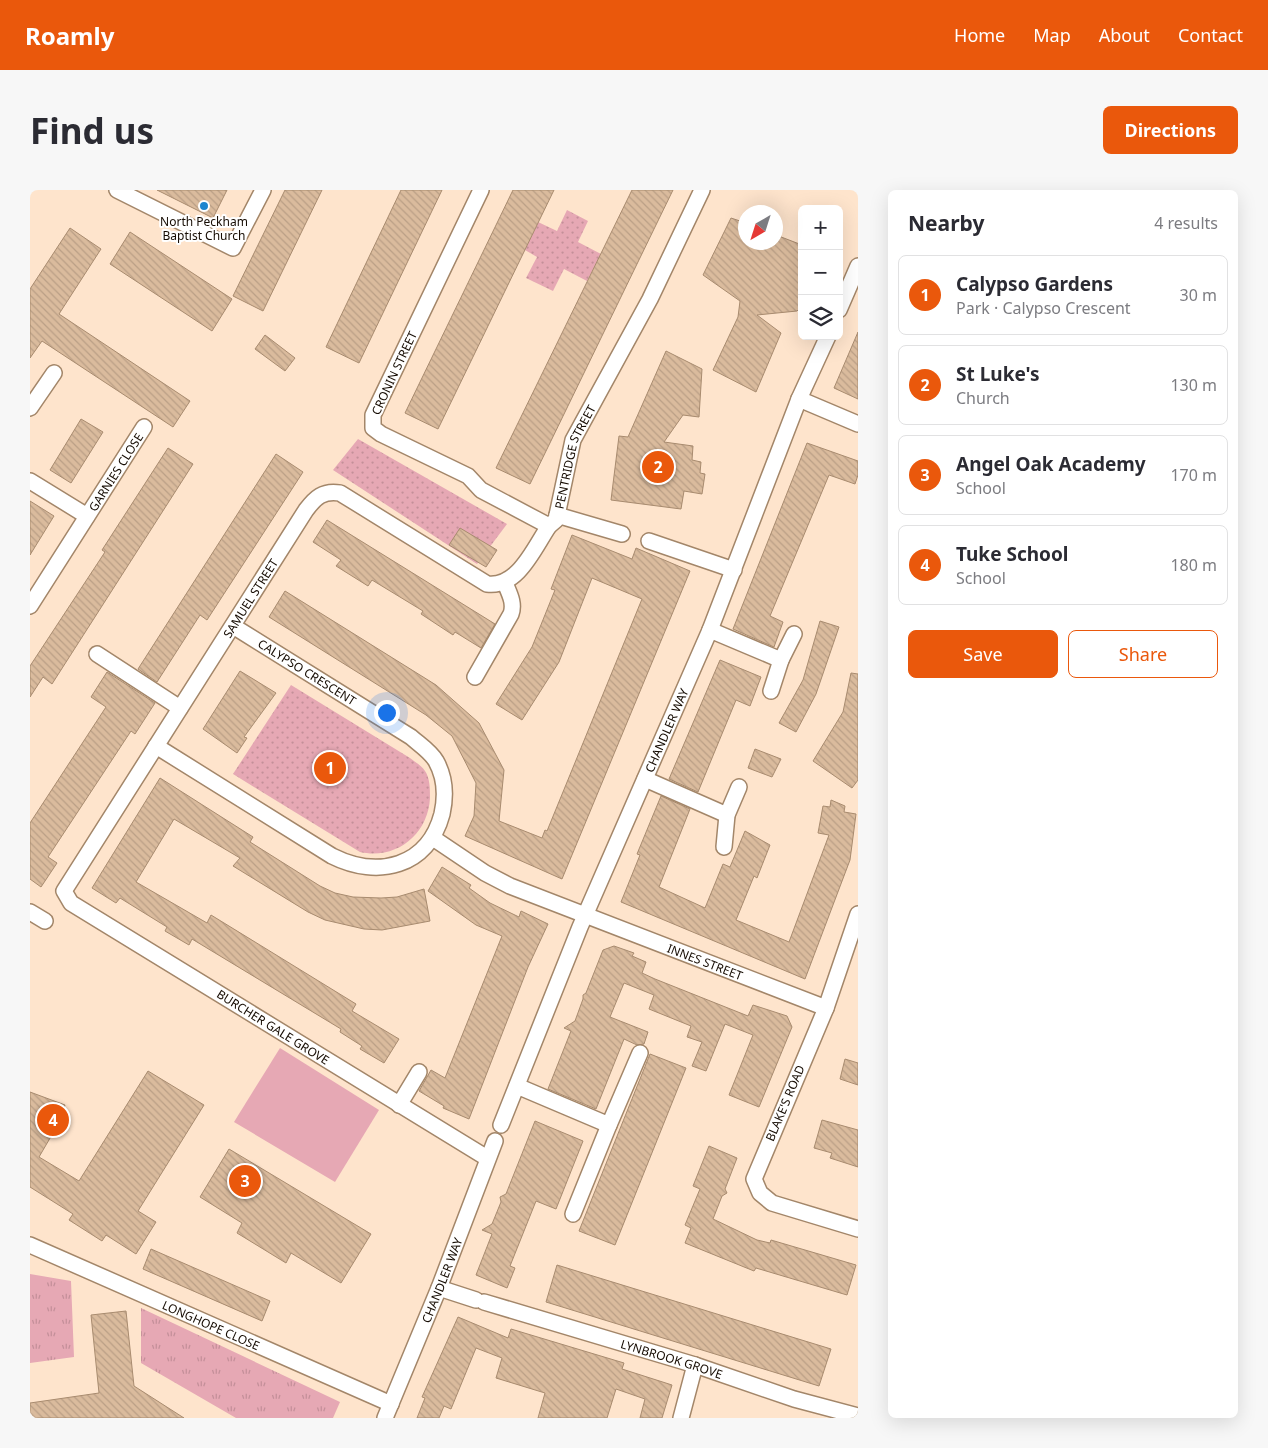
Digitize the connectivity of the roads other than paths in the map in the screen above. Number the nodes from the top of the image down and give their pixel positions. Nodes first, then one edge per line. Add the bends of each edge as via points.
1 (117, 190) edge
2 (263, 190) edge
3 (481, 190) edge
4 (702, 190) edge
5 (858, 266) edge
6 (843, 301) edge
7 (826, 340) edge
8 (54, 373) dead end
9 (799, 399) junction
10 (30, 408) edge
11 (858, 424) edge
12 (144, 427) dead end
13 (30, 481) edge
14 (87, 516) junction
15 (553, 520) junction
16 (622, 534) dead end
17 (649, 541) dead end
18 (734, 570) junction
19 (505, 583) junction
20 (30, 606) edge
21 (233, 626) junction
22 (710, 630) junction
23 (794, 634) dead end
24 (97, 654) dead end
25 (781, 660) junction
26 (475, 677) dead end
27 (771, 691) dead end
28 (180, 708) junction
29 (156, 746) junction
30 (645, 779) junction
31 (739, 787) dead end
32 (727, 815) junction
33 (433, 838) junction
34 (724, 847) dead end
35 (64, 891) joint
36 (30, 912) edge
37 (858, 914) edge
38 (585, 916) junction
39 (45, 921) dead end
40 (826, 1008) junction
41 (640, 1053) dead end
42 (419, 1072) dead end
43 (518, 1086) junction
44 (399, 1105) junction
45 (501, 1125) dead end
46 (609, 1125) junction
47 (494, 1141) dead end
48 (487, 1158) junction
49 (573, 1214) dead end
50 (858, 1229) edge
51 (30, 1245) edge
52 (439, 1288) junction
53 (696, 1365) junction
54 (388, 1411) edge
55 (858, 1416) edge
56 (681, 1418) edge

1 - 2 street via 233,248
3 - 15 street, CRONIN STREET via 373,415 373,428 468,476 481,490
4 - 15 street, PENTRIDGE STREET via 650,299 573,440 563,496
5 - 6 street
7 - 9 street, CHANDLER WAY
8 - 10 street
9 - 11 street
9 - 18 street, CHANDLER WAY
12 - 14 street, GARNIES CLOSE
13 - 14 street, GARNIES CLOSE
14 - 20 street, GARNIES CLOSE
15 - 16 street
15 - 19 street, PENTRIDGE STREET via 516,574
17 - 18 street
18 - 22 street, CHANDLER WAY
19 - 21 street, SAMUEL STREET via 486,584 348,498 334,492 324,493 306,510
19 - 26 street via 513,608
21 - 28 street, SAMUEL STREET
21 - 33 street, CALYPSO CRESCENT via 411,737 430,753 441,771 445,790
22 - 25 street
22 - 30 street, CHANDLER WAY
23 - 25 street
24 - 28 street
25 - 27 street
28 - 29 street, SAMUEL STREET
29 - 33 street, CALYPSO CRESCENT via 351,865 372,868 397,864 422,851
29 - 35 street, SAMUEL STREET
30 - 32 street
30 - 38 street, CHANDLER WAY
31 - 32 street
32 - 34 street
33 - 38 street via 499,881
35 - 44 street, BURCHER GALE GROVE via 71,903
36 - 39 street
37 - 40 street, BLAKE'S ROAD
38 - 40 street, INNES STREET
38 - 43 street, CHANDLER WAY
40 - 50 street, BLAKE'S ROAD via 754,1179 760,1193 772,1203
41 - 46 street
42 - 44 street
43 - 45 street, CHANDLER WAY
43 - 46 street
44 - 48 street, BURCHER GALE GROVE
46 - 49 street
47 - 48 street, CHANDLER WAY
48 - 52 street, CHANDLER WAY
51 - 54 street, LONGHOPE CLOSE
52 - 53 street, LYNBROOK GROVE
52 - 54 street, CHANDLER WAY
53 - 55 street, LYNBROOK GROVE via 794,1399
53 - 56 street

